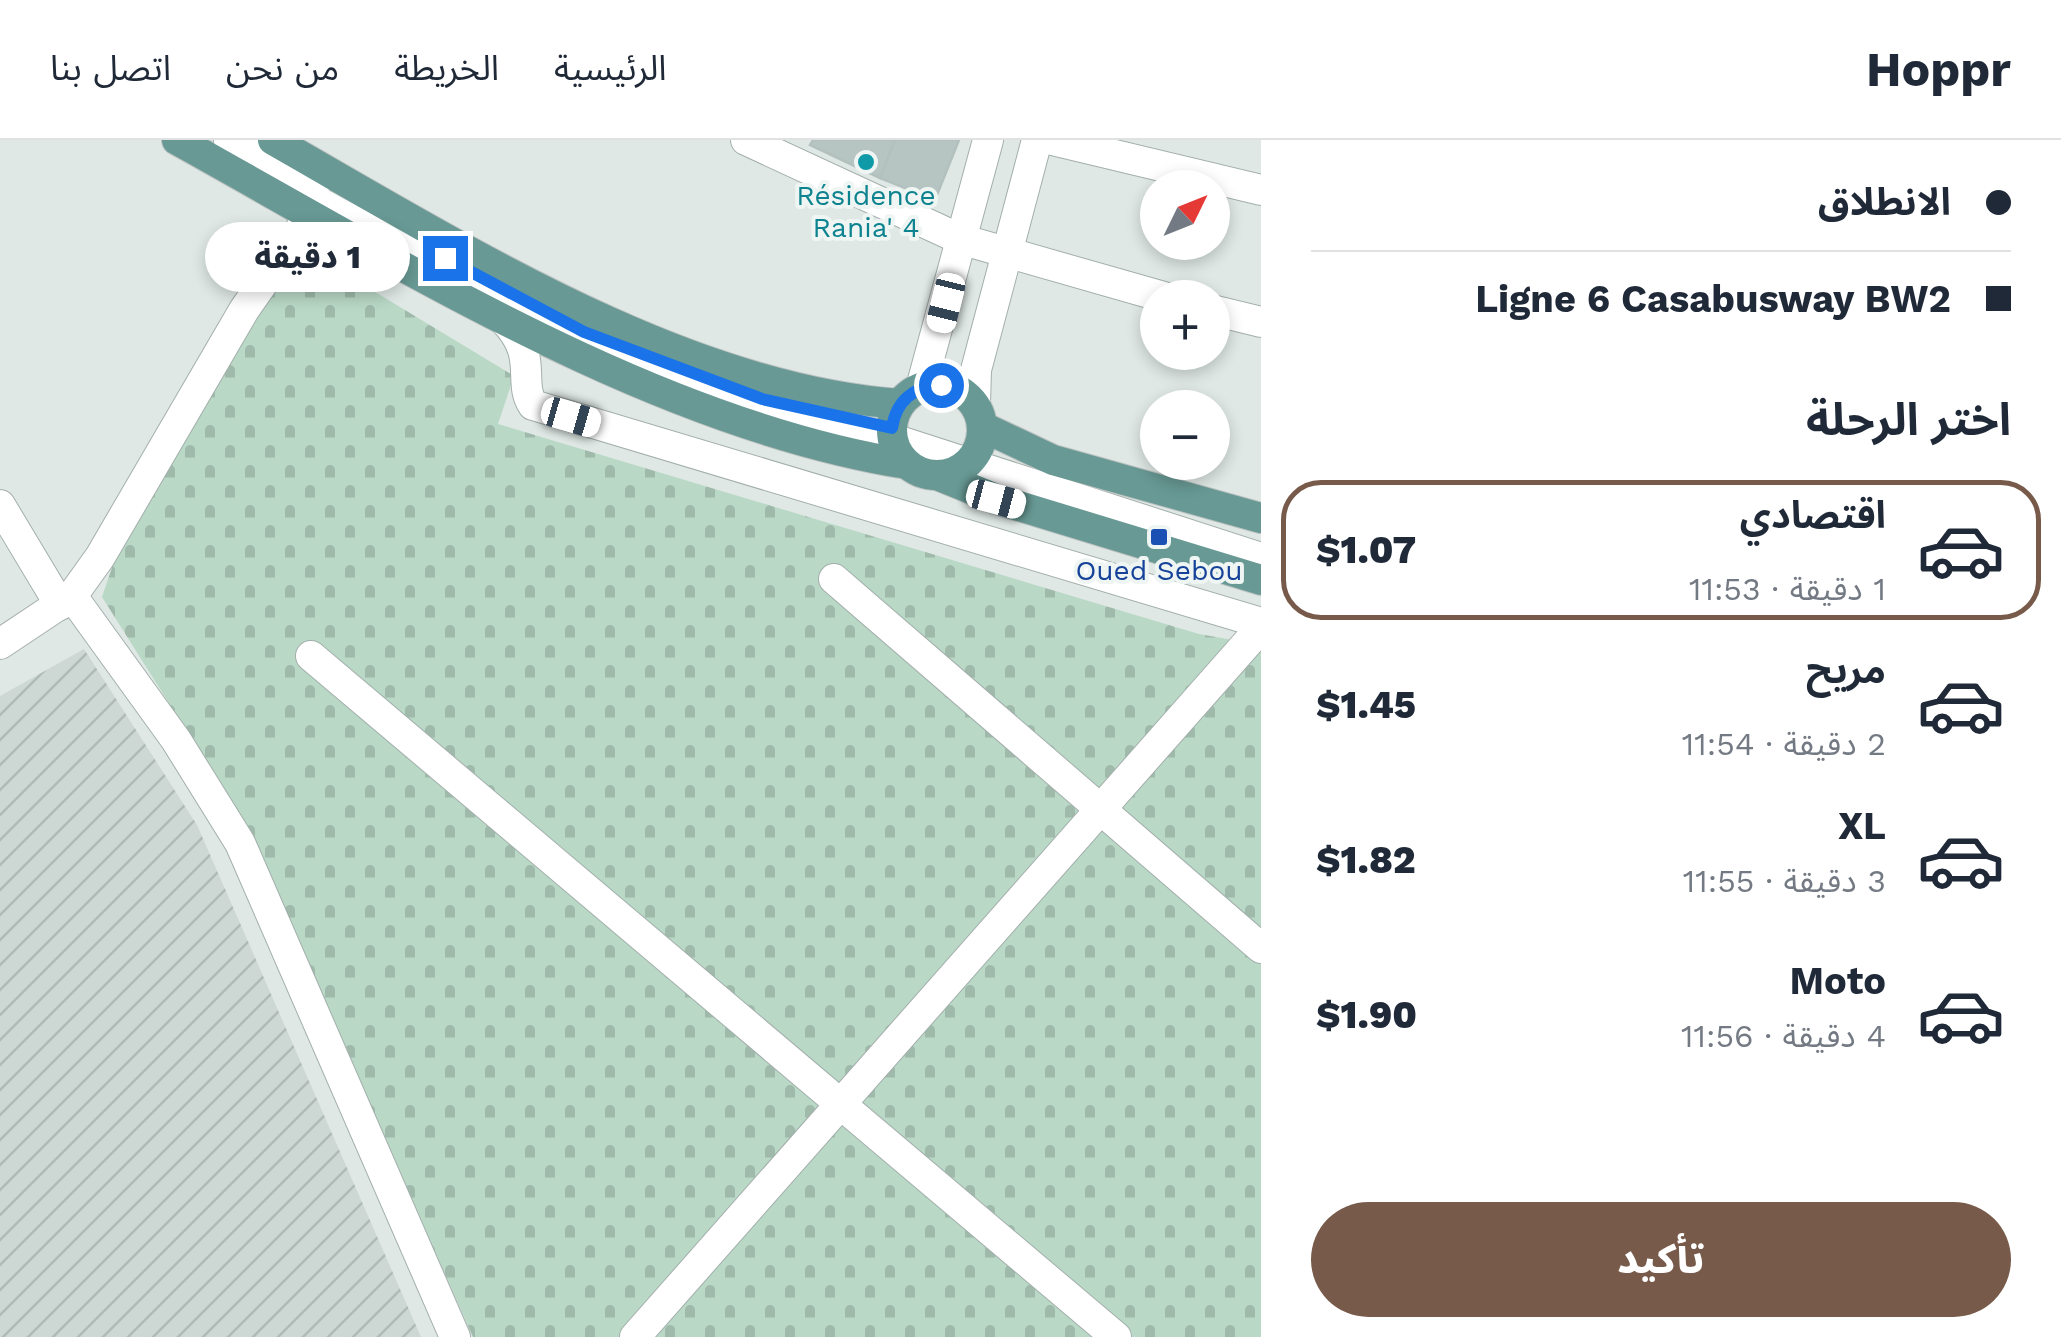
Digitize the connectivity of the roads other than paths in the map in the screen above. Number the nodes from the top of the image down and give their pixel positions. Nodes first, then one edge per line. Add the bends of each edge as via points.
1 (178, 140) edge
2 (205, 140) edge
3 (229, 140) edge
4 (273, 140) edge
5 (746, 140) edge
6 (988, 140) edge
7 (1037, 140) edge
8 (1052, 140) edge
9 (1170, 154) edge
10 (1261, 190) edge
11 (311, 214) junction
12 (960, 239) junction
13 (1006, 252) junction
14 (1140, 291) edge
15 (1230, 314) edge
16 (503, 318) junction
17 (1261, 322) edge
18 (903, 424) junction
19 (976, 436) junction
20 (937, 475) junction
21 (0, 505) edge
22 (1261, 518) edge
23 (1261, 542) edge
24 (1261, 558) edge
25 (834, 579) dead end
26 (1261, 580) edge
27 (66, 600) junction
28 (1259, 628) edge
29 (0, 644) edge
30 (311, 656) dead end
31 (1098, 811) junction
32 (1261, 948) edge
33 (844, 1104) junction
34 (454, 1337) edge
35 (635, 1337) edge
36 (1116, 1337) edge

1 - 11 main road
2 - 18 street via 577,343 753,407
3 - 18 street via 584,332 762,399
4 - 18 main road via 518,275 678,350
5 - 12 street
6 - 12 street
7 - 13 street
8 - 9 street
9 - 10 street
11 - 16 main road
11 - 27 street via 244,310 100,557
12 - 13 street
12 - 18 street
13 - 14 street
13 - 19 street via 976,370
15 - 17 street
16 - 18 main road via 620,373 844,451
16 - 28 street via 518,333 534,405
18 - 19 street
18 - 19 main road via 950,387
18 - 20 main road
19 - 20 main road via 955,472
19 - 22 main road
19 - 23 street
19 - 24 street
20 - 26 main road
21 - 27 street
25 - 31 street
27 - 29 street
27 - 34 street via 176,740 240,843
28 - 31 street
30 - 33 street
31 - 32 street
31 - 33 street
33 - 35 street
33 - 36 street

